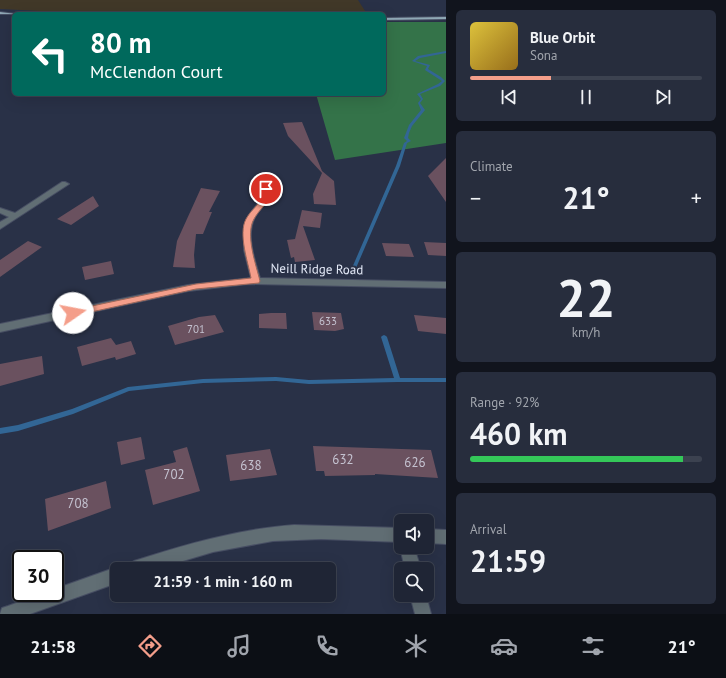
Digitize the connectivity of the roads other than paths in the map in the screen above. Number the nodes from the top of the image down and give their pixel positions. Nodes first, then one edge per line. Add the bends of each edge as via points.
1 (0, 14) edge
2 (12, 14) edge
3 (386, 18) edge
4 (446, 18) edge
5 (65, 184) dead end
6 (266, 189) dead end
7 (0, 210) edge
8 (16, 216) junction
9 (0, 226) edge
10 (256, 281) junction
11 (446, 285) edge
12 (0, 328) edge
13 (394, 536) edge
14 (434, 536) edge
15 (446, 537) edge
16 (155, 562) edge
17 (110, 578) edge
18 (420, 602) edge
19 (8, 614) edge
20 (423, 614) edge

1 - 2 main road
3 - 4 main road
5 - 8 street
6 - 10 street via 264,201 250,220 247,229 248,248
7 - 8 street
8 - 9 street
10 - 11 street, Neill Ridge Road
10 - 12 street, Neill Ridge Road via 194,287
13 - 16 street via 294,532 217,543
14 - 15 street
17 - 19 street
18 - 20 street

